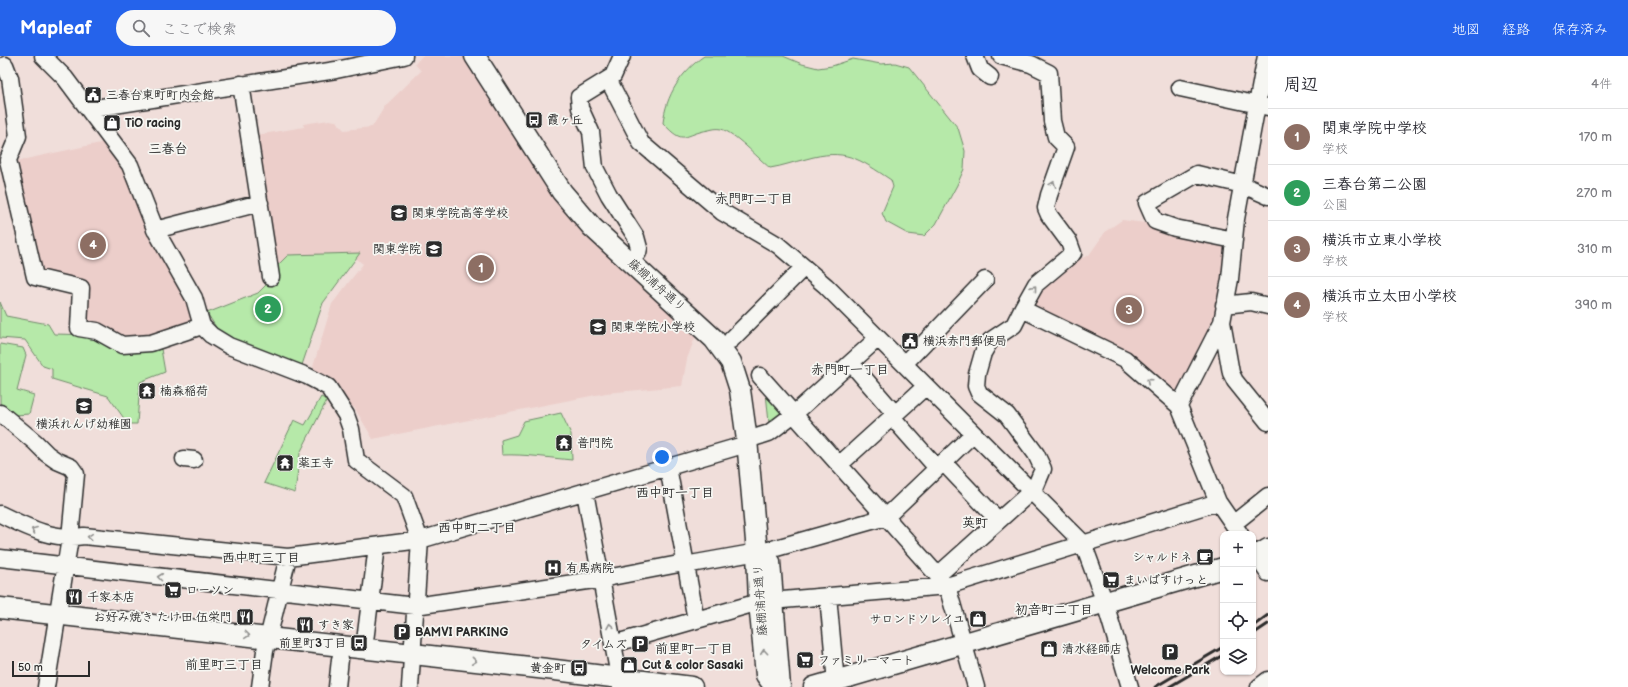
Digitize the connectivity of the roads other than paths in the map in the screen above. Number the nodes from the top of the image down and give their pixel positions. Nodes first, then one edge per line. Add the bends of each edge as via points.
1 (43, 56) edge
2 (404, 56) edge
3 (475, 56) edge
4 (489, 56) edge
5 (622, 56) edge
6 (975, 56) edge
7 (1002, 56) edge
8 (1266, 56) edge
9 (6, 63) edge
10 (990, 78) dead end
11 (608, 79) junction
12 (241, 84) junction
13 (1180, 88) dead end
14 (1263, 106) edge
15 (89, 109) junction
16 (4, 161) edge
17 (1243, 185) junction
18 (1268, 196) edge
19 (260, 203) junction
20 (155, 230) junction
21 (1234, 240) junction
22 (638, 253) junction
23 (804, 267) junction
24 (271, 277) dead end
25 (985, 280) dead end
26 (1224, 305) junction
27 (1268, 306) edge
28 (1022, 309) junction
29 (1222, 322) junction
30 (202, 326) junction
31 (878, 338) junction
32 (731, 340) junction
33 (851, 363) junction
34 (904, 364) junction
35 (760, 376) dead end
36 (926, 386) junction
37 (1179, 406) junction
38 (0, 413) edge
39 (794, 414) junction
40 (893, 416) junction
41 (1268, 422) edge
42 (973, 434) junction
43 (752, 439) junction
44 (840, 465) junction
45 (940, 465) junction
46 (668, 467) junction
47 (585, 492) junction
48 (1031, 492) junction
49 (1268, 496) edge
50 (1218, 502) junction
51 (0, 514) edge
52 (886, 517) junction
53 (998, 520) junction
54 (1236, 529) edge
55 (70, 538) junction
56 (420, 540) junction
57 (1083, 544) junction
58 (377, 546) junction
59 (763, 551) junction
60 (288, 557) junction
61 (0, 558) edge
62 (684, 564) junction
63 (66, 566) junction
64 (1220, 569) edge
65 (1220, 577) edge
66 (601, 579) junction
67 (942, 581) junction
68 (280, 591) junction
69 (828, 596) junction
70 (370, 601) junction
71 (766, 601) junction
72 (415, 606) junction
73 (0, 608) edge
74 (1106, 608) junction
75 (0, 619) edge
76 (57, 620) junction
77 (696, 620) junction
78 (267, 644) junction
79 (613, 644) junction
80 (965, 648) junction
81 (364, 649) junction
82 (340, 659) junction
83 (411, 661) junction
84 (1268, 680) edge
85 (620, 682) edge
86 (842, 683) edge
87 (46, 687) edge
88 (260, 687) edge
89 (337, 687) edge
90 (410, 687) edge
91 (588, 687) edge
92 (692, 687) edge
93 (775, 687) edge
94 (780, 687) edge
95 (814, 687) edge
96 (976, 687) edge
97 (1130, 687) edge
98 (1259, 687) edge

1 - 15 street via 65,78
2 - 12 street via 336,70
3 - 43 main road, 藤棚浦舟通り via 562,192 575,208 592,227 722,348 737,376
4 - 22 main road, 藤棚浦舟通り via 570,183 595,215
5 - 11 street via 613,76
6 - 10 street via 980,69
28 -> 7 street via 1036,284 1073,253 1069,242 1046,208 1066,147 1056,137 1052,121 1049,73 1031,64
8 - 14 street
9 - 16 street via 18,136
11 - 22 street via 579,97 580,108 591,132 595,168 636,237
11 - 23 street via 641,143 722,212 778,245
12 - 15 street
12 - 19 street
13 - 14 street
14 - 17 street
15 - 20 street via 130,165
16 - 30 street via 35,277 81,288 79,328 97,331 122,345 151,343
17 - 18 street
17 - 21 street
17 - 21 street via 1197,174 1147,203 1155,220 1175,228
19 - 20 street
19 - 24 street
20 - 30 street via 194,298
21 - 26 street
22 - 32 main road, 藤棚浦舟通り
23 - 31 street
23 - 32 street
25 - 34 street
26 - 27 street via 1251,302
26 - 29 street
37 -> 28 street via 1125,359
28 - 48 street via 1014,324 990,341 983,353 976,386 980,393 1007,415 1041,462 1043,469
29 - 37 street
29 - 41 street via 1235,381
30 - 56 street via 229,346 328,386 346,415 356,460 404,496
31 - 33 street
31 - 34 street
32 - 43 main road, 藤棚浦舟通り via 745,364 751,381
33 - 39 street
33 - 40 street
34 - 36 street
35 - 39 street
36 - 40 street
36 - 42 street
37 - 50 street
38 - 55 street via 47,454 72,467 76,474
39 - 43 street via 769,433
39 - 44 street
40 - 44 street
40 - 45 street
42 - 45 street
42 - 48 street
43 - 46 street via 740,446
43 - 59 main road, 藤棚浦舟通り
44 - 52 street
45 - 52 street
45 - 53 street
46 - 47 street
46 - 62 street
47 - 56 street
47 - 66 street
48 - 53 street
48 - 57 street
49 - 54 street
50 - 54 street
50 - 57 street
55 -> 51 street via 43,533
52 - 59 street
52 - 67 street
53 - 67 street
60 -> 55 street via 84,536
55 - 63 street
56 - 58 street
56 - 72 street
57 - 67 street
57 - 74 street
58 - 60 street
58 - 70 street
59 - 62 street
59 - 71 main road, 藤棚浦舟通り
60 - 68 street
61 - 63 street
62 - 66 street
62 - 77 street
68 -> 63 street
63 - 76 street
64 - 74 main road
65 - 74 main road
66 - 72 street
79 -> 66 street
67 - 69 street
67 - 80 street
68 - 70 street
68 - 78 street
69 - 71 street
69 - 86 street
70 - 72 street
70 - 81 street
71 - 77 street
93 -> 71 main road, 藤棚浦舟通り via 766,675
71 - 94 main road, 藤棚浦舟通り
72 - 83 street
73 - 76 main road
74 - 80 main road
74 - 97 street
75 - 76 main road
76 - 78 main road
76 - 87 street
77 - 79 street
78 - 81 main road
78 - 82 main road
78 - 88 street
79 - 85 street
80 - 86 main road via 938,662
80 - 96 street
81 - 83 main road
82 - 83 main road
82 - 89 street
83 -> 85 main road
83 - 90 street
83 - 91 main road
84 - 98 street
85 - 92 main road
86 - 95 main road

